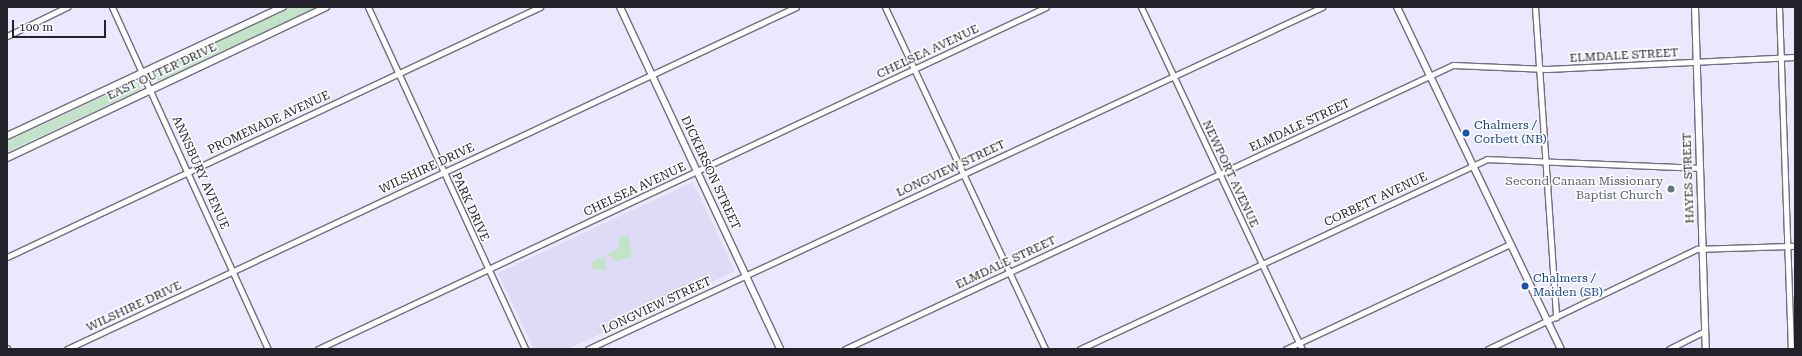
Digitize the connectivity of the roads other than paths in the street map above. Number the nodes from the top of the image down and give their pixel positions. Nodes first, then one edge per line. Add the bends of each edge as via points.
1 (66, 7) edge
2 (112, 7) edge
3 (283, 7) edge
4 (326, 7) edge
5 (368, 7) edge
6 (540, 7) edge
7 (620, 7) edge
8 (796, 7) edge
9 (885, 7) edge
10 (1046, 7) edge
11 (1141, 7) edge
12 (1322, 7) edge
13 (1397, 7) edge
14 (1535, 7) edge
15 (1695, 7) edge
16 (1779, 7) edge
17 (7, 36) edge
18 (1795, 57) edge
19 (1781, 58) junction
20 (1697, 62) junction
21 (914, 69) junction
22 (1539, 69) junction
23 (142, 73) junction
24 (398, 74) junction
25 (652, 75) junction
26 (1174, 76) junction
27 (1431, 76) junction
28 (150, 90) junction
29 (7, 136) edge
30 (7, 158) edge
31 (1545, 161) junction
32 (1473, 166) junction
33 (1700, 168) junction
34 (189, 171) junction
35 (697, 172) junction
36 (443, 173) junction
37 (963, 174) junction
38 (1220, 174) junction
39 (1510, 244) junction
40 (1787, 246) junction
41 (1795, 246) edge
42 (1703, 249) junction
43 (7, 257) edge
44 (1262, 264) junction
45 (487, 270) junction
46 (233, 271) junction
47 (1009, 273) junction
48 (746, 276) junction
49 (1556, 316) junction
50 (1548, 320) junction
51 (1706, 331) junction
52 (1299, 343) junction
53 (67, 349) edge
54 (268, 349) edge
55 (318, 349) edge
56 (524, 349) edge
57 (588, 349) edge
58 (780, 349) edge
59 (845, 349) edge
60 (1045, 349) edge
61 (1080, 349) edge
62 (1286, 349) edge
63 (1302, 349) edge
64 (1488, 349) edge
65 (1561, 349) edge
66 (1669, 349) edge
67 (1706, 349) edge
68 (1790, 349) edge

1 - 17 street
2 - 23 street, ANNSBURY AVENUE
3 - 23 street, EAST OUTER DRIVE
4 - 28 street, EAST OUTER DRIVE
5 - 24 street, PARK DRIVE
6 - 24 street, PROMENADE AVENUE
7 - 25 street, DICKERSON STREET
8 - 25 street, WILSHIRE DRIVE
9 - 21 street
10 - 21 street, CHELSEA AVENUE
11 - 26 street, NEWPORT AVENUE
12 - 26 street, LONGVIEW STREET
13 - 27 street
14 - 22 street
15 - 20 street, HAYES STREET
16 - 19 street
18 - 19 street, ELMDALE STREET
19 - 20 street, ELMDALE STREET
19 - 40 street
20 - 22 street, ELMDALE STREET
20 - 33 street, HAYES STREET
21 - 35 street, CHELSEA AVENUE
21 - 37 street
22 - 27 street, ELMDALE STREET via 1457,64
22 - 31 street
23 - 28 street, ANNSBURY AVENUE
23 - 29 street, EAST OUTER DRIVE
24 - 34 street, PROMENADE AVENUE
24 - 36 street, PARK DRIVE
25 - 35 street, DICKERSON STREET
25 - 36 street, WILSHIRE DRIVE
26 - 37 street, LONGVIEW STREET
26 - 38 street, NEWPORT AVENUE
27 - 32 street
27 - 38 street, ELMDALE STREET
28 - 30 street, EAST OUTER DRIVE
28 - 34 street, ANNSBURY AVENUE
31 - 32 street, CORBETT AVENUE via 1492,158
31 - 33 street, CORBETT AVENUE
31 - 49 street
32 - 39 street
32 - 44 street, CORBETT AVENUE
33 - 42 street, HAYES STREET
34 - 43 street, PROMENADE AVENUE
34 - 46 street, ANNSBURY AVENUE
35 - 45 street, CHELSEA AVENUE
35 - 48 street, DICKERSON STREET
36 - 45 street, PARK DRIVE
36 - 46 street, WILSHIRE DRIVE
37 - 47 street
37 - 48 street, LONGVIEW STREET
38 - 44 street, NEWPORT AVENUE
38 - 47 street, ELMDALE STREET
39 - 50 street
39 - 52 street
40 - 41 street
40 - 42 street
40 - 68 street
42 - 49 street
42 - 51 street, HAYES STREET
44 - 52 street, NEWPORT AVENUE
44 - 61 street, CORBETT AVENUE
45 - 55 street, CHELSEA AVENUE
45 - 56 street, PARK DRIVE
46 - 53 street, WILSHIRE DRIVE
46 - 54 street, ANNSBURY AVENUE
47 - 59 street, ELMDALE STREET
47 - 60 street
48 - 57 street, LONGVIEW STREET
48 - 58 street, DICKERSON STREET
49 - 50 street
50 - 64 street
50 - 65 street
51 - 66 street
51 - 67 street, HAYES STREET
52 - 62 street
52 - 63 street, NEWPORT AVENUE

